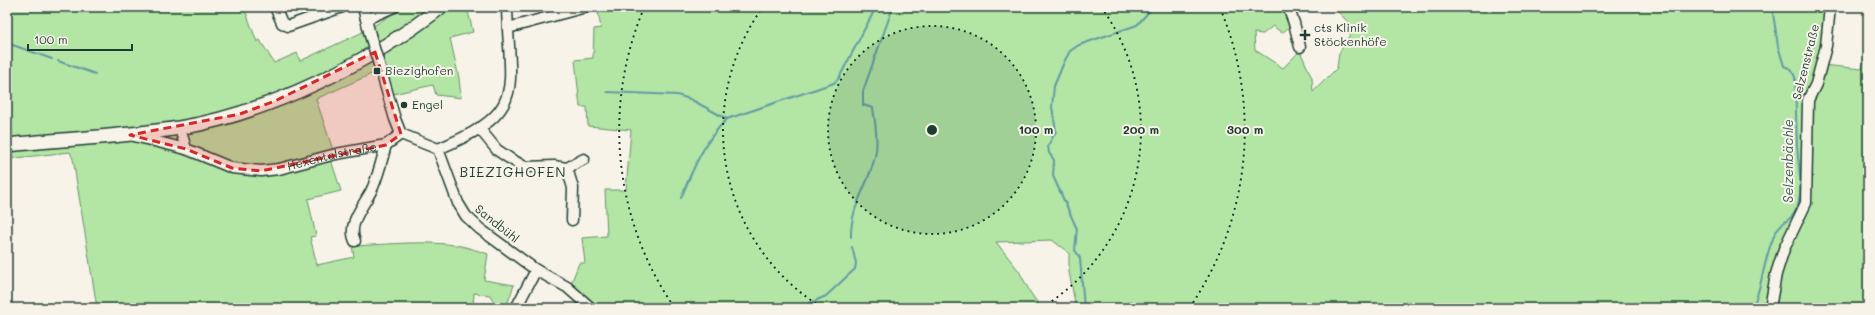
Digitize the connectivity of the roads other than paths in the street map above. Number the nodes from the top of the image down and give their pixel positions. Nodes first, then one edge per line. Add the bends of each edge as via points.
1 (275, 7) edge
2 (342, 7) edge
3 (363, 7) edge
4 (394, 7) edge
5 (440, 7) edge
6 (507, 7) edge
7 (586, 7) edge
8 (1288, 7) edge
9 (1830, 7) edge
10 (366, 19) junction
11 (508, 28) junction
12 (1300, 47) dead end
13 (180, 128) junction
14 (479, 128) junction
15 (401, 134) junction
16 (130, 135) junction
17 (7, 145) edge
18 (386, 145) junction
19 (186, 149) junction
20 (438, 149) junction
21 (584, 158) dead end
22 (566, 168) junction
23 (572, 220) dead end
24 (356, 241) dead end
25 (536, 270) junction
26 (516, 308) edge
27 (590, 308) edge
28 (1770, 308) edge

1 - 2 street via 282,23 288,26
3 - 10 street
4 - 10 street
5 - 13 main road, Hexentalstraße via 385,46 275,102 240,114
6 - 11 street
7 - 11 street
8 - 12 street
9 - 28 street, Selzenstraße via 1826,46 1816,84 1808,100 1806,203 1784,249 1776,274
10 - 15 street, bridge
11 - 14 street via 511,73 509,91 500,112
13 - 16 main road, Hexentalstraße
13 - 19 street
14 - 20 street via 460,140
14 - 22 street via 498,150 525,167
15 - 18 street, Hexentalstraße
15 - 20 street
16 - 17 main road, Hexentalstraße
16 - 19 street, Hexentalstraße
18 - 19 street, Hexentalstraße via 261,171 232,168
18 - 24 street via 373,188 356,218 353,236
20 - 25 street, Sandbühl via 466,216
21 - 22 street
22 - 23 street via 573,188
25 - 26 street
25 - 27 street, Sandbühl via 567,287

